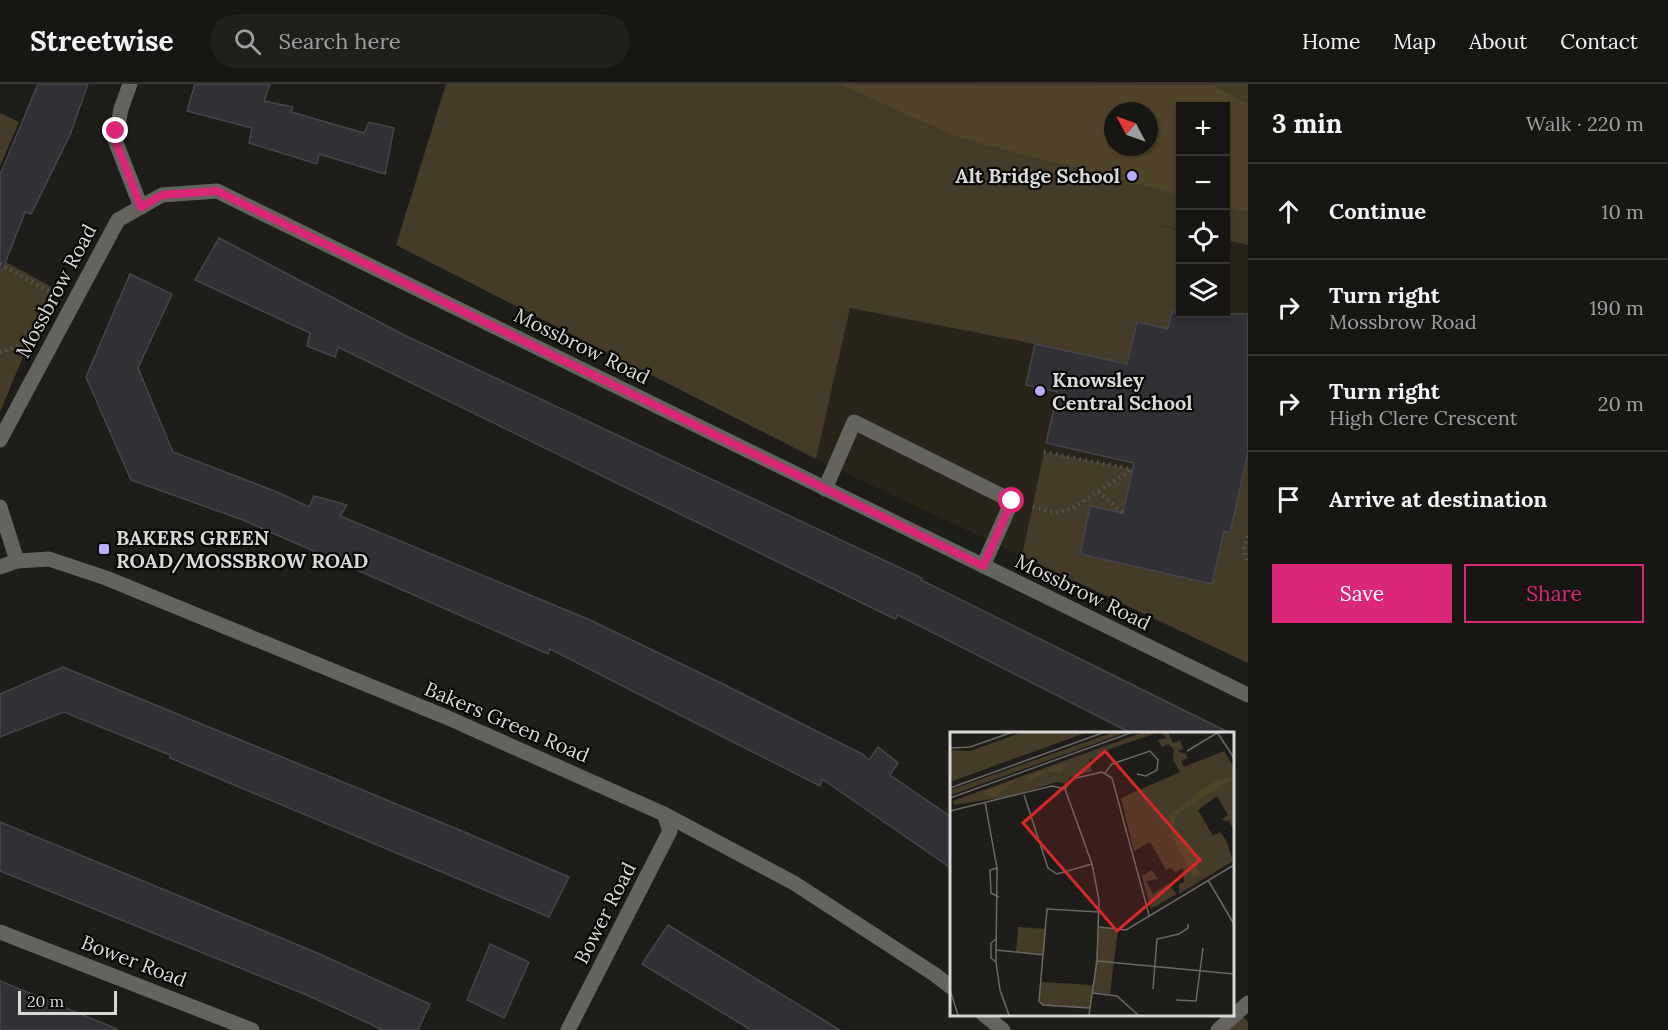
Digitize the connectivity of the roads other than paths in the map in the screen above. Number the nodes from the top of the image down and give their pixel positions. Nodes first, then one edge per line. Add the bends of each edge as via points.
1 (130, 84) edge
2 (141, 207) junction
3 (0, 440) edge
4 (825, 489) junction
5 (0, 507) edge
6 (17, 561) junction
7 (983, 566) junction
8 (0, 567) edge
9 (1248, 695) edge
10 (664, 814) junction
11 (0, 932) edge
12 (950, 986) edge
13 (1248, 1003) edge
14 (984, 1015) edge
15 (252, 1030) edge
16 (568, 1030) edge
17 (1003, 1030) edge
18 (1218, 1030) edge

1 - 2 street via 115,140
2 - 3 street, Mossbrow Road via 118,220
2 - 4 street, Mossbrow Road via 162,195 217,191
4 - 7 street, Mossbrow Road
4 - 7 street via 854,422 1012,501
5 - 6 street
6 - 8 street, Bakers Green Road
6 - 10 street, Bakers Green Road via 49,559 106,578 446,717
7 - 9 street, Mossbrow Road
10 - 12 street, Bakers Green Road via 794,884
10 - 16 street, Bower Road via 670,831
11 - 15 street, Bower Road
13 - 18 street
14 - 17 street

